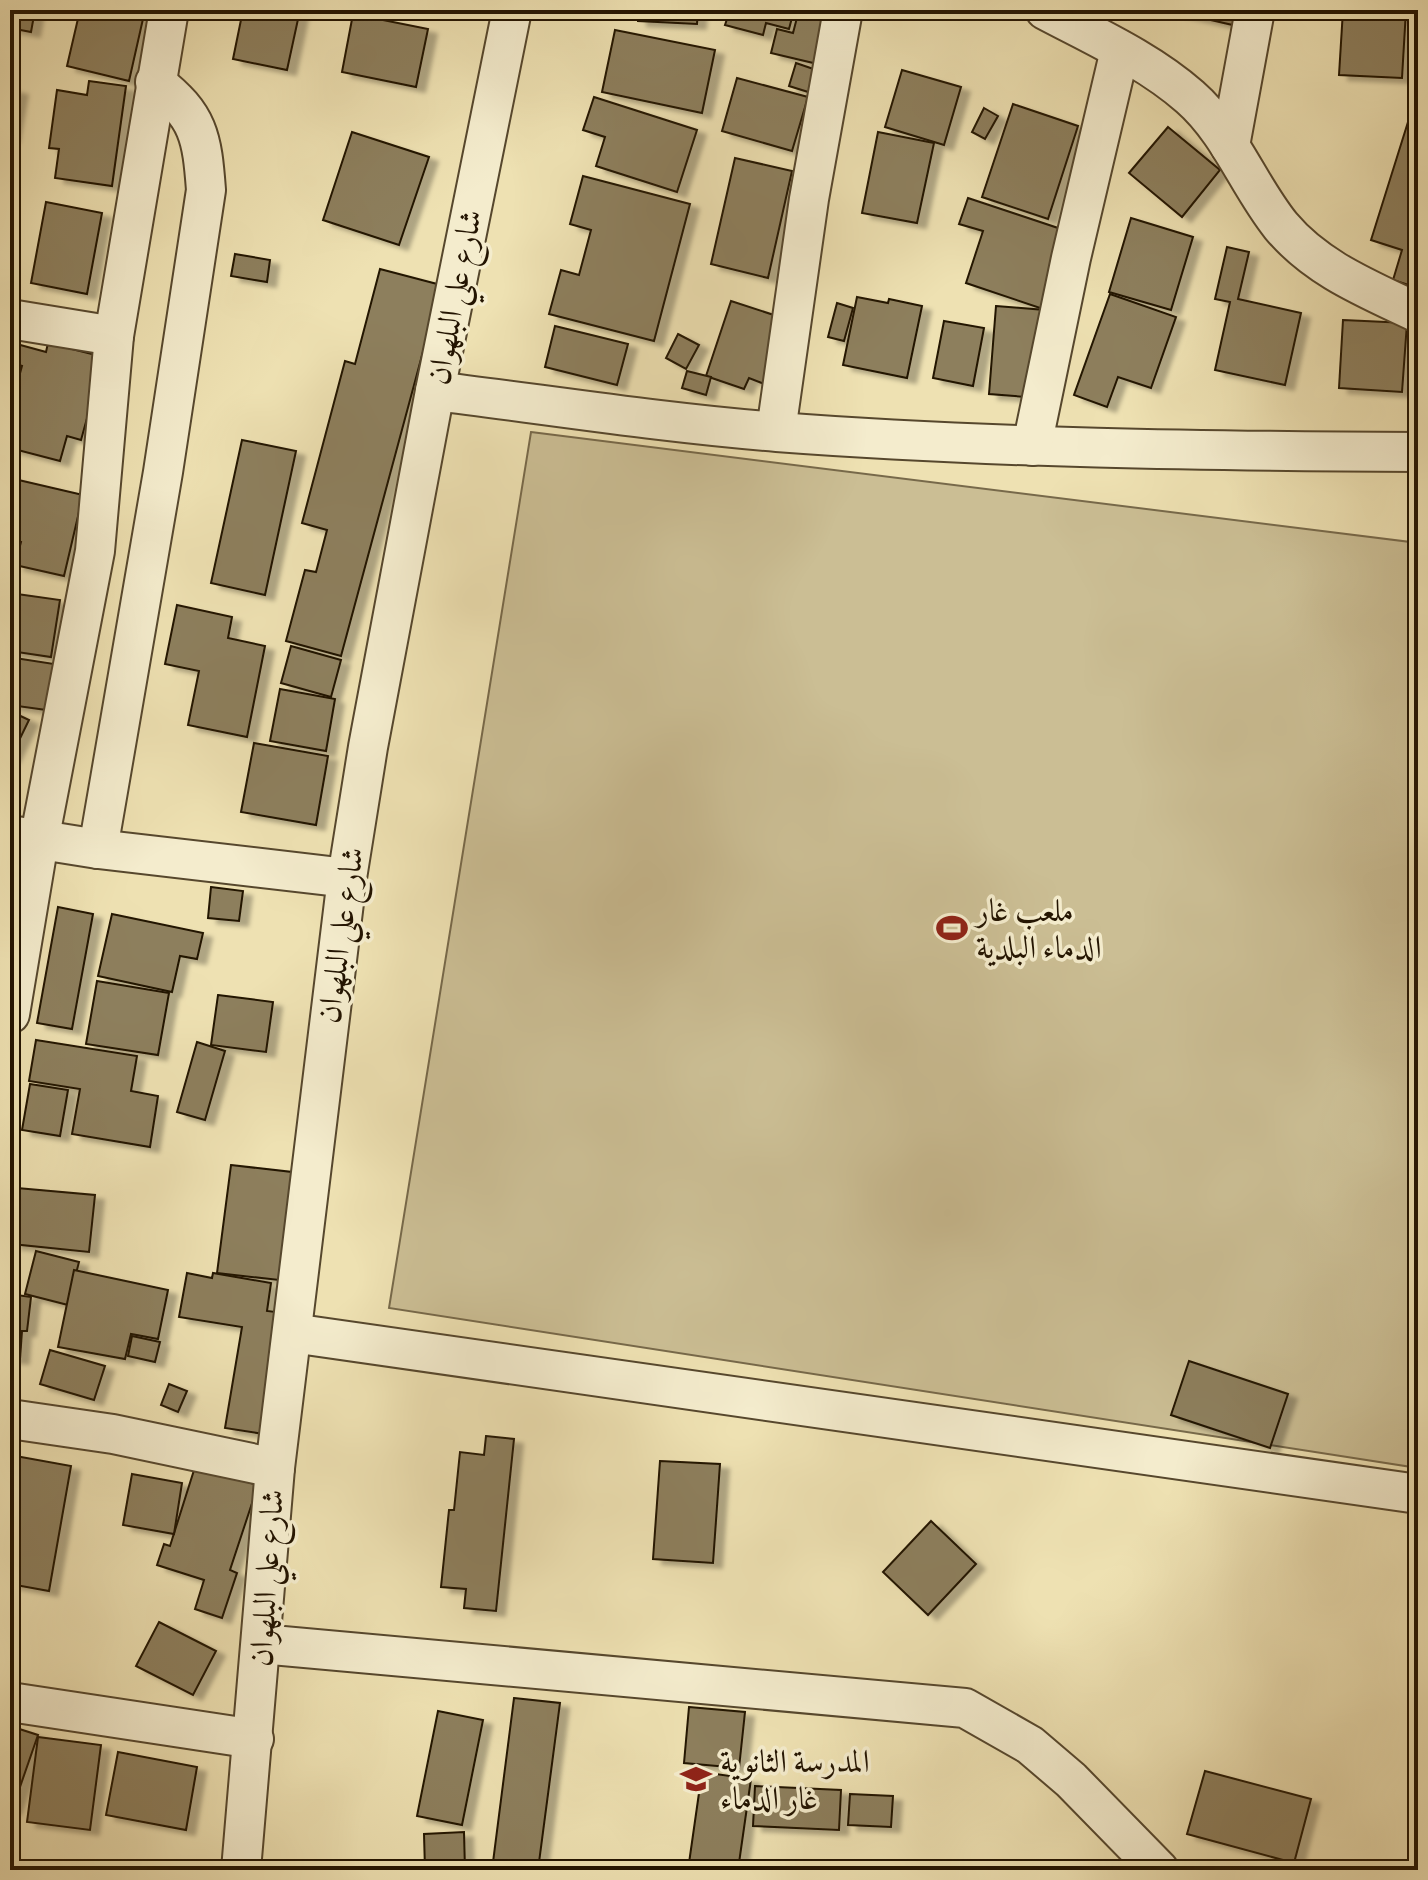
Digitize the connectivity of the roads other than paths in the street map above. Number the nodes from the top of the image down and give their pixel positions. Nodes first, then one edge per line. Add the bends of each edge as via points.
1 (169, 10) edge
2 (512, 10) edge
3 (843, 10) edge
4 (1045, 10) edge
5 (1255, 10) edge
6 (1120, 50) junction
7 (155, 82) junction
8 (1230, 146) junction
9 (1418, 313) edge
10 (10, 319) edge
11 (114, 336) junction
12 (435, 391) junction
13 (776, 431) junction
14 (1032, 446) junction
15 (1418, 452) edge
16 (25, 838) edge
17 (98, 849) junction
18 (347, 878) junction
19 (10, 1014) edge
20 (292, 1333) junction
21 (10, 1419) edge
22 (275, 1468) junction
23 (1418, 1494) edge
24 (261, 1644) junction
25 (10, 1702) edge
26 (254, 1739) junction
27 (241, 1870) edge
28 (1159, 1870) edge

1 - 7 street
2 - 12 street, شارع علي البلهوان
3 - 13 street
4 - 6 street
5 - 8 street
6 - 8 street via 1191,97
6 - 14 street
7 - 11 street
7 - 17 street via 189,114 203,154 206,190
8 - 9 street via 1281,226 1303,248 1325,266
10 - 11 street
11 - 16 street via 95,551
12 - 13 street
12 - 18 street, شارع علي البلهوان
13 - 14 street
14 - 15 street
16 - 17 street
16 - 19 street
17 - 18 street
18 - 20 street, شارع علي البلهوان
20 - 22 street, شارع علي البلهوان
20 - 23 street
21 - 22 street
22 - 24 street, شارع علي البلهوان
24 - 26 street, شارع علي البلهوان
24 - 28 street via 965,1708 1030,1745
25 - 26 street
26 - 27 street, شارع علي البلهوان

